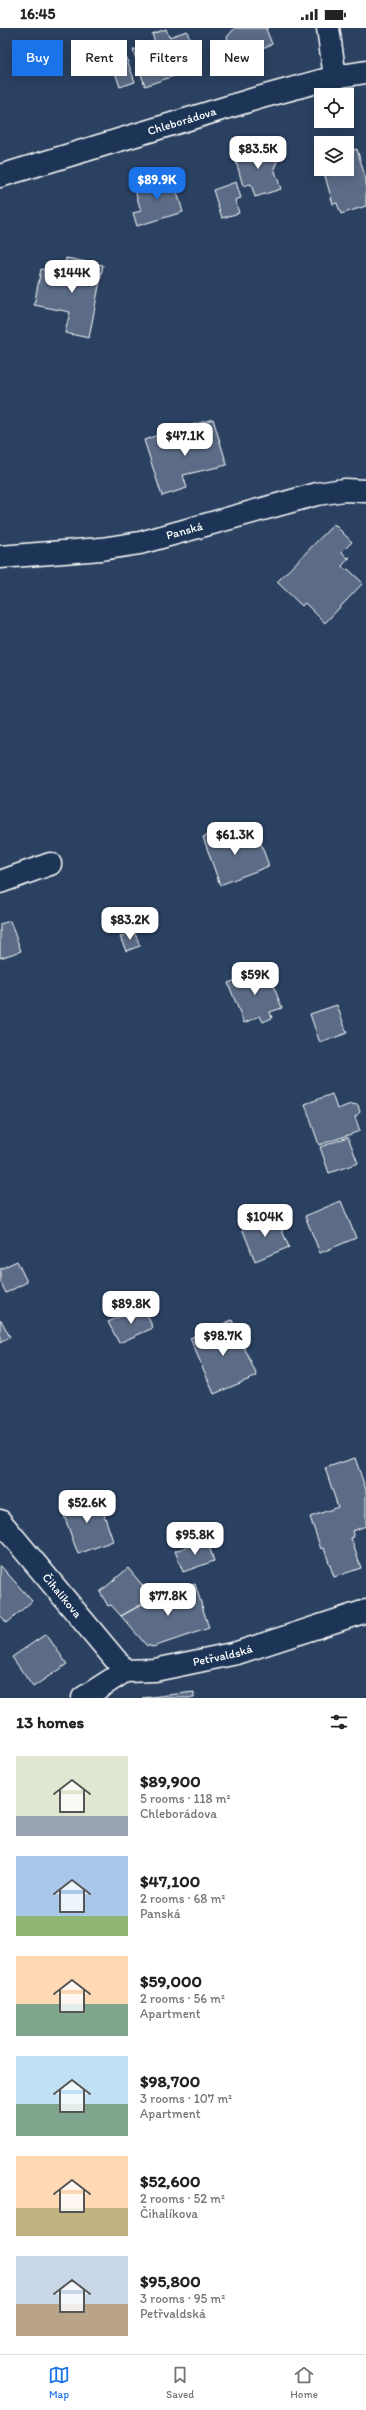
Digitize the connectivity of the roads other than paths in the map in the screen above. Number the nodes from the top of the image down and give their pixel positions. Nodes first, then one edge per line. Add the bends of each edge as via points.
1 (328, 28) edge
2 (366, 72) edge
3 (334, 77) junction
4 (0, 176) edge
5 (366, 490) edge
6 (0, 557) edge
7 (50, 864) dead end
8 (0, 882) edge
9 (0, 1521) edge
10 (365, 1614) edge
11 (124, 1671) junction
12 (83, 1698) edge

1 - 3 street
2 - 3 street, Chleborádova
3 - 4 street, Chleborádova via 69,153
5 - 6 street, Panská via 317,494 140,543 101,549
7 - 8 street
9 - 11 street, Čihalíkova
10 - 11 street, Petřvaldská via 237,1653 155,1670
11 - 12 street

